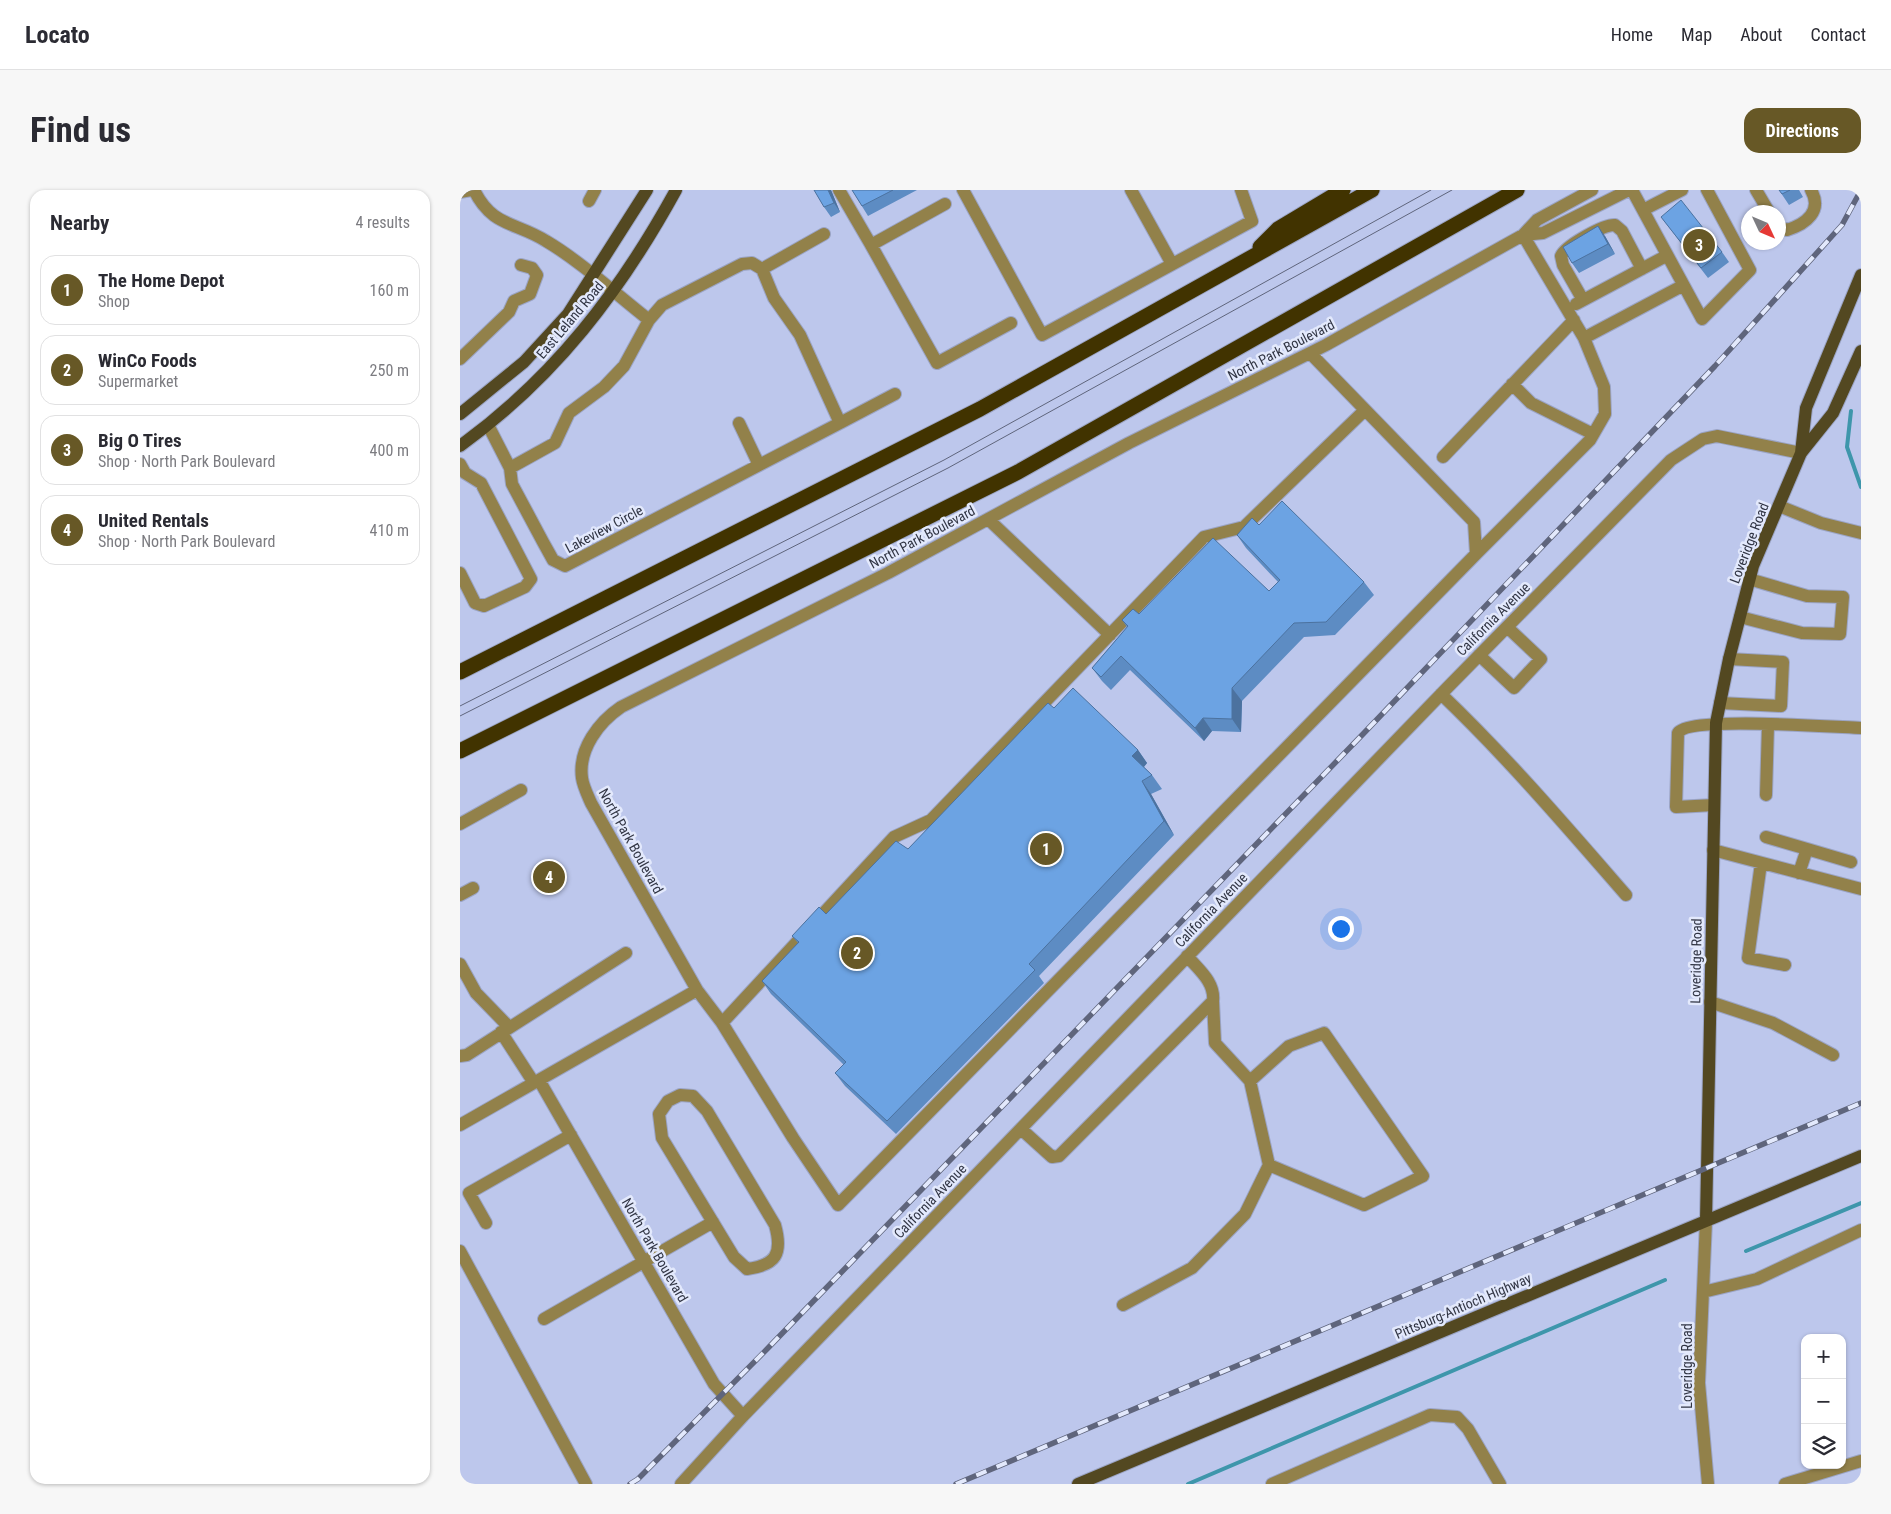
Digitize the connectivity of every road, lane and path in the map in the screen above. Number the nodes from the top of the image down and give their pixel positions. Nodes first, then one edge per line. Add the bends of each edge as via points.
1 (472, 190) edge
2 (647, 190) edge
3 (676, 190) edge
4 (839, 190) edge
5 (963, 190) edge
6 (1131, 190) edge
7 (1241, 190) edge
8 (1343, 190) edge
9 (1372, 190) edge
10 (1517, 190) edge
11 (1592, 190) edge
12 (1630, 190) edge
13 (1682, 190) edge
14 (1707, 190) edge
15 (1756, 190) edge
16 (1803, 190) edge
17 (1811, 190) edge
18 (460, 192) edge
19 (945, 204) dead end
20 (1765, 205) edge
21 (1643, 210) junction
22 (1786, 223) edge
23 (1786, 230) edge
24 (824, 234) dead end
25 (1523, 235) junction
26 (871, 245) junction
27 (1666, 256) junction
28 (1247, 260) junction
29 (1172, 264) junction
30 (521, 265) dead end
31 (762, 269) junction
32 (1642, 269) junction
33 (1861, 275) edge
34 (594, 276) junction
35 (1682, 286) junction
36 (614, 292) junction
37 (1583, 300) junction
38 (1567, 309) junction
39 (650, 320) junction
40 (1574, 320) junction
41 (1011, 323) dead end
42 (1584, 338) junction
43 (1861, 351) edge
44 (1310, 353) junction
45 (460, 359) edge
46 (1512, 384) junction
47 (895, 394) dead end
48 (1365, 410) junction
49 (460, 414) edge
50 (739, 423) dead end
51 (840, 423) junction
52 (488, 426) junction
53 (1593, 434) junction
54 (460, 446) edge
55 (1801, 453) junction
56 (1443, 457) dead end
57 (460, 464) edge
58 (759, 465) junction
59 (510, 468) junction
60 (1778, 506) junction
61 (988, 519) junction
62 (1861, 533) edge
63 (1476, 554) junction
64 (460, 573) edge
65 (1749, 579) junction
66 (1740, 617) junction
67 (1507, 627) junction
68 (1110, 635) junction
69 (1479, 655) junction
70 (1728, 660) junction
71 (460, 672) edge
72 (1441, 694) junction
73 (1720, 703) junction
74 (1716, 723) junction
75 (1768, 725) junction
76 (1861, 728) edge
77 (460, 751) edge
78 (521, 790) dead end
79 (1766, 795) dead end
80 (1714, 805) junction
81 (460, 824) edge
82 (1766, 837) dead end
83 (1807, 849) junction
84 (1713, 850) junction
85 (1851, 862) dead end
86 (1761, 863) junction
87 (1799, 873) junction
88 (473, 888) dead end
89 (1861, 890) edge
90 (460, 895) edge
91 (1626, 895) dead end
92 (626, 953) dead end
93 (1187, 956) junction
94 (460, 964) edge
95 (1785, 965) dead end
96 (697, 990) junction
97 (1213, 1001) junction
98 (1710, 1002) junction
99 (722, 1022) junction
100 (505, 1030) junction
101 (1833, 1055) dead end
102 (460, 1056) edge
103 (536, 1081) junction
104 (1250, 1081) junction
105 (460, 1125) edge
106 (1021, 1129) junction
107 (571, 1134) junction
108 (1861, 1156) edge
109 (1269, 1165) junction
110 (1706, 1221) junction
111 (713, 1222) junction
112 (486, 1223) dead end
113 (1861, 1230) edge
114 (460, 1251) edge
115 (643, 1261) junction
116 (1703, 1292) junction
117 (1123, 1305) dead end
118 (544, 1319) dead end
119 (743, 1416) junction
120 (1861, 1461) edge
121 (586, 1484) edge
122 (681, 1484) edge
123 (1078, 1484) edge
124 (1272, 1484) edge
125 (1500, 1484) edge
126 (1708, 1484) edge
127 (1785, 1484) edge

1 - 18 street
1 - 34 street via 498,220 547,241
2 - 34 main road, East Leland Road
3 - 36 main road, East Leland Road
4 - 26 street
5 - 29 street via 1042,335
6 - 29 street
7 - 29 street via 1252,221
8 - 28 highway via 1278,229
9 - 28 highway
10 - 77 highway via 1018,472
11 - 25 street, North Park Boulevard via 1537,220
12 - 21 street
12 - 25 street, North Park Boulevard via 1543,233
13 - 21 street
14 - 35 street via 1750,270 1702,319
15 - 20 street
16 - 22 street via 1808,199 1807,213
17 - 23 street via 1816,197 1812,215 1800,226
19 - 26 street
21 - 27 street
24 - 31 street
25 - 38 street
25 - 44 street, North Park Boulevard
26 - 41 street via 937,363
27 - 32 street
27 - 35 street
28 - 71 highway via 980,409
30 - 45 street via 532,268 538,275 530,294 514,301 509,312
31 - 39 street via 752,263 742,264 662,305
31 - 51 street via 774,298 800,335
32 - 37 street
32 - 37 street via 1622,231 1614,225 1606,226 1566,249 1561,256
33 - 55 main road, Loveridge Road via 1806,408
34 - 36 street
34 - 49 main road, East Leland Road via 568,314 524,362
35 - 42 street
36 - 39 street
36 - 52 main road, East Leland Road via 532,387
37 - 38 street
38 - 40 street
39 - 59 street via 624,366 604,387 569,413 555,443
40 - 42 street
40 - 46 street
42 - 53 street via 1604,387 1604,414
43 - 55 main road, Loveridge Road via 1833,413
44 - 48 street
44 - 61 street, North Park Boulevard via 1129,443
46 - 53 street via 1531,403
46 - 56 street
47 - 51 street, Lakeview Circle
48 - 63 street via 1474,522
48 - 68 street via 1244,528 1204,537
50 - 58 street
51 - 58 street, Lakeview Circle
52 - 54 main road, East Leland Road
52 - 59 street
53 - 63 street
55 - 60 main road, Loveridge Road
55 - 67 street, California Avenue via 1717,436 1689,447 1671,460
57 - 64 street via 465,473 481,482 531,579 525,587 484,606 475,602
58 - 59 street, Lakeview Circle via 565,566 553,560 512,484
60 - 62 street via 1821,523
60 - 65 main road, Loveridge Road
61 - 68 street
61 - 96 street, North Park Boulevard via 622,707 608,716 593,734 582,764 582,779 591,804
63 - 99 street, North Park Boulevard via 838,1205
65 - 66 main road, Loveridge Road
65 - 66 street via 1807,596 1843,597 1840,634 1802,632
66 - 70 main road, Loveridge Road
67 - 69 street, California Avenue
67 - 69 street via 1541,658 1514,688
68 - 99 street via 931,820 894,837
69 - 72 street, California Avenue
70 - 73 main road, Loveridge Road
70 - 73 street via 1783,662 1781,706
72 - 91 street via 1513,765
72 - 93 street, California Avenue
73 - 74 main road, Loveridge Road
74 - 75 street
74 - 80 main road, Loveridge Road
74 - 80 street via 1679,730 1675,781 1677,808
75 - 76 street
75 - 79 street
78 - 81 street
80 - 84 main road, Loveridge Road
82 - 83 street
83 - 85 street
83 - 87 street
84 - 86 street
84 - 98 main road, Loveridge Road
86 - 87 street
86 - 95 street via 1748,958
87 - 89 street
88 - 90 street
92 - 100 street
93 - 97 street via 1214,990
93 - 106 street, California Avenue
94 - 100 street, North Park Boulevard via 476,993
96 - 99 street, North Park Boulevard
96 - 103 street
97 - 104 street via 1216,1043
97 - 106 street via 1059,1156 1052,1157
98 - 101 street via 1773,1023
98 - 110 main road, Loveridge Road
100 - 102 street via 467,1055
100 - 103 street, North Park Boulevard
103 - 105 street
103 - 107 street, North Park Boulevard
104 - 109 street
104 - 109 street via 1289,1046 1324,1033 1423,1176 1364,1205
106 - 119 street, California Avenue
107 - 112 street via 469,1193
107 - 115 street, North Park Boulevard
108 - 110 main road, Pittsburg-Antioch Highway
109 - 117 street via 1245,1214 1192,1268
110 - 116 street, Loveridge Road
110 - 123 main road, Pittsburg-Antioch Highway
111 - 111 street via 734,1258 747,1269 766,1266 777,1255 779,1239 775,1225 712,1119 693,1096 680,1095 668,1101 659,1114 662,1138
111 - 115 street
113 - 116 street via 1757,1280
114 - 121 street
115 - 118 street
115 - 119 street, North Park Boulevard via 714,1384
116 - 126 street, Loveridge Road via 1699,1383
119 - 122 street, California Avenue
120 - 127 street
124 - 125 street via 1430,1415 1457,1418 1468,1429

